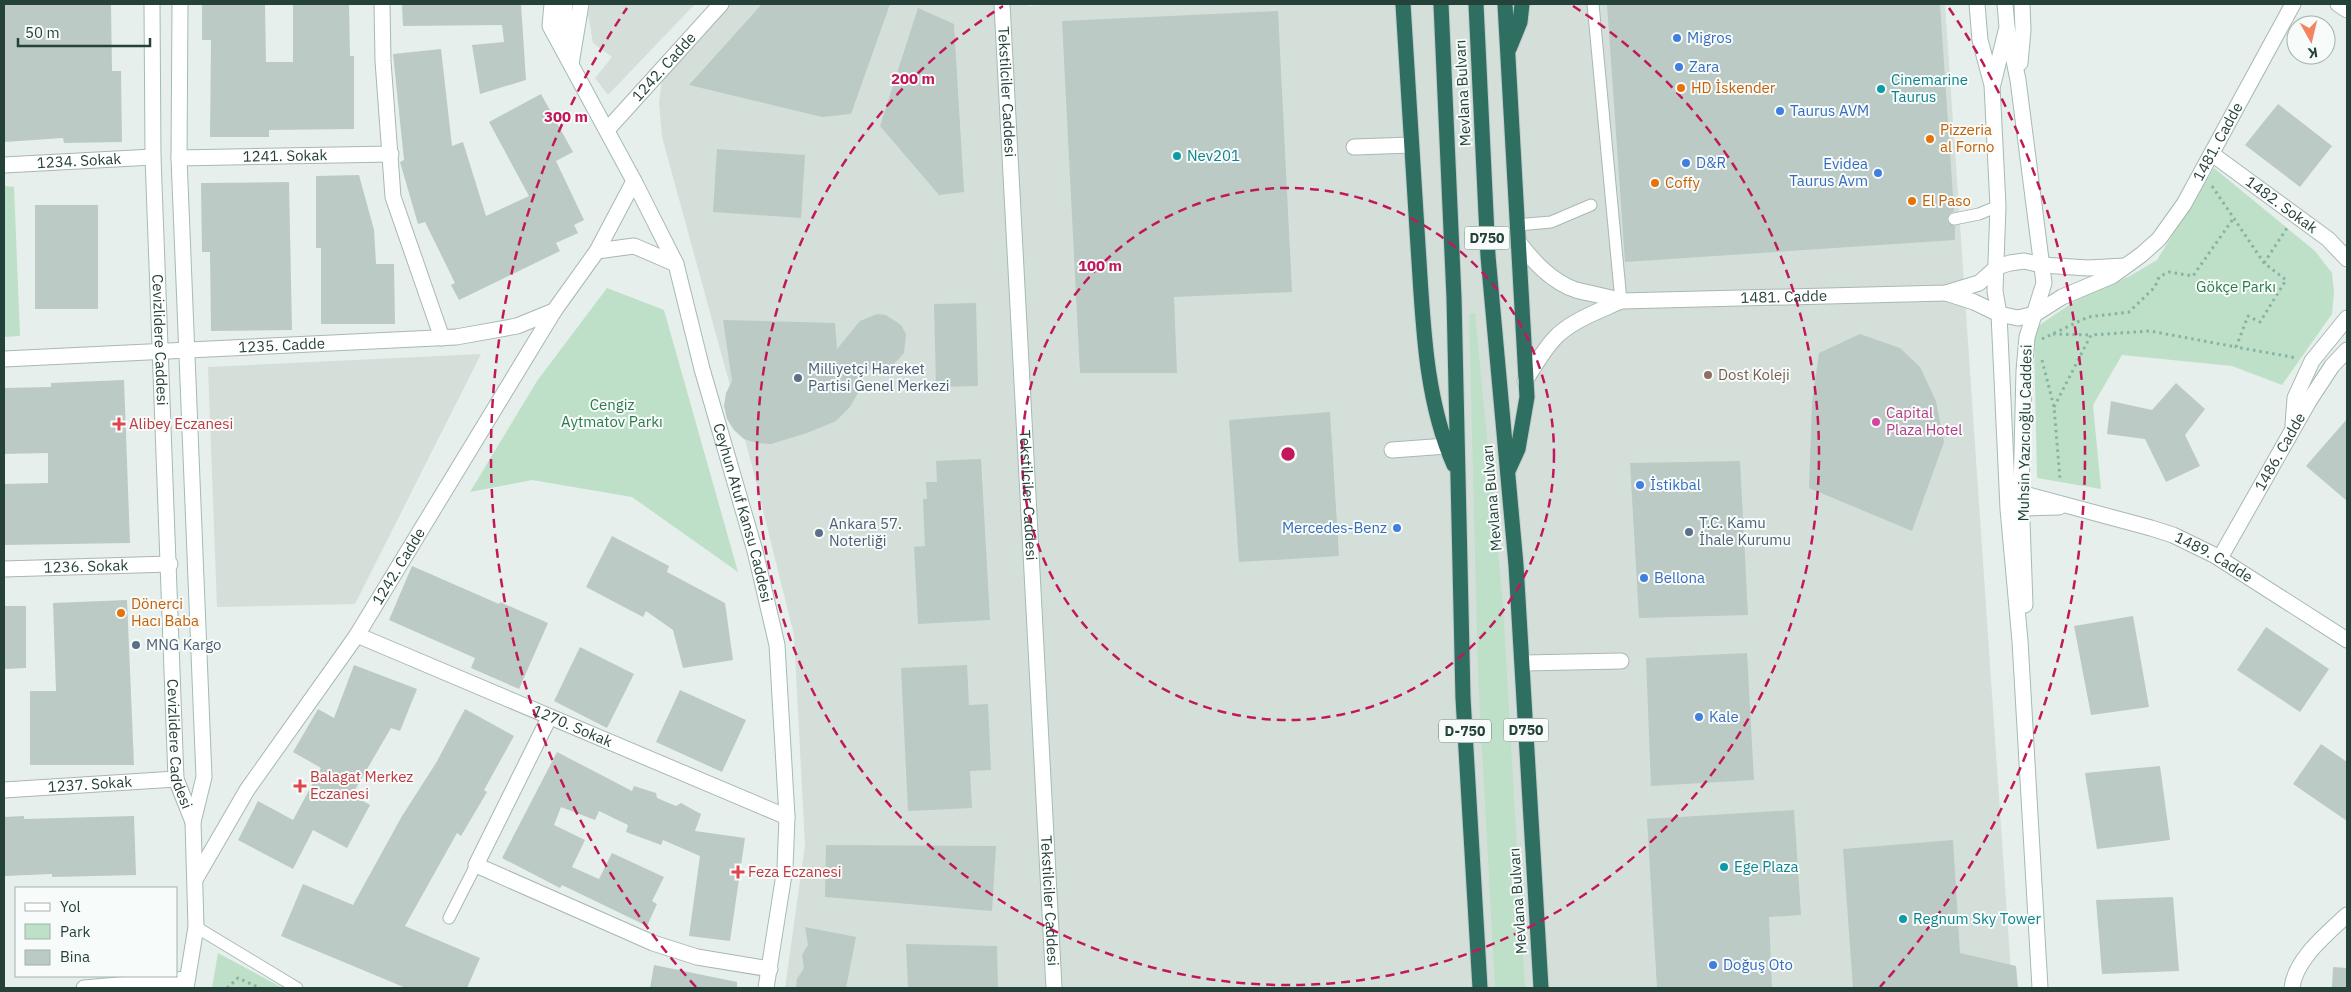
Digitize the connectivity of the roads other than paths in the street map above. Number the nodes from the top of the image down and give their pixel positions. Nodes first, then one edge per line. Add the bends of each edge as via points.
1 (152, 4) edge
2 (180, 4) edge
3 (382, 4) edge
4 (552, 4) edge
5 (565, 4) edge
6 (581, 4) edge
7 (721, 4) edge
8 (1002, 4) edge
9 (1403, 4) edge
10 (1441, 4) edge
11 (1476, 4) edge
12 (1505, 4) edge
13 (1522, 4) edge
14 (1593, 4) edge
15 (1977, 4) edge
16 (2006, 4) edge
17 (2022, 4) edge
18 (2293, 4) edge
19 (2338, 4) edge
20 (2347, 10) edge
21 (2007, 27) junction
22 (1507, 52) junction
23 (571, 64) junction
24 (2018, 80) junction
25 (1992, 85) junction
26 (607, 130) junction
27 (1412, 144) junction
28 (1354, 147) dead end
29 (391, 154) junction
30 (2212, 154) junction
31 (153, 157) junction
32 (179, 158) junction
33 (4, 166) edge
34 (634, 181) junction
35 (1591, 205) dead end
36 (1998, 206) junction
37 (1954, 219) dead end
38 (1518, 225) junction
39 (1519, 244) junction
40 (597, 251) junction
41 (2347, 259) edge
42 (676, 264) junction
43 (2042, 265) junction
44 (2125, 266) junction
45 (1996, 267) junction
46 (1946, 293) junction
47 (1621, 301) junction
48 (554, 311) junction
49 (1999, 314) junction
50 (2034, 314) junction
51 (2347, 318) edge
52 (442, 338) junction
53 (187, 350) junction
54 (2347, 350) edge
55 (160, 352) junction
56 (4, 359) edge
57 (1525, 381) junction
58 (2293, 429) junction
59 (1446, 446) junction
60 (1392, 450) dead end
61 (1508, 472) junction
62 (1457, 473) junction
63 (2017, 498) junction
64 (2220, 558) junction
65 (170, 564) junction
66 (4, 569) edge
67 (357, 635) junction
68 (2347, 640) edge
69 (2020, 641) junction
70 (1621, 661) dead end
71 (1523, 663) junction
72 (549, 718) junction
73 (176, 779) junction
74 (4, 790) edge
75 (787, 817) junction
76 (193, 822) junction
77 (476, 865) junction
78 (196, 878) junction
79 (2347, 915) edge
80 (449, 918) dead end
81 (196, 928) junction
82 (770, 970) junction
83 (186, 984) edge
84 (84, 988) edge
85 (296, 988) edge
86 (766, 988) edge
87 (1054, 988) edge
88 (1480, 988) edge
89 (1541, 988) edge
90 (2040, 988) edge
91 (2292, 988) edge

1 - 31 street, Cevizlidere Caddesi
2 - 32 street, Cevizlidere Caddesi
3 - 29 street
4 - 23 street, Ceyhun Atuf Kansu Caddesi via 550,26
5 - 23 street, Ceyhun Atuf Kansu Caddesi via 565,37
6 - 23 street
7 - 26 street, 1242. Cadde
8 - 87 street, Tekstilciler Caddesi
9 - 27 highway
10 - 62 highway, Mevlana Bulvarı / D750 via 1454,298
11 - 61 highway, Mevlana Bulvarı / D750 via 1488,256
12 - 22 highway
13 - 22 highway via 1520,22
14 - 47 lane
15 - 25 street, Muhsin Yazıcıoğlu Caddesi via 1980,40
16 - 21 street, Muhsin Yazıcıoğlu Caddesi
17 - 24 street, Muhsin Yazıcıoğlu Caddesi
18 - 30 street, 1481. Cadde
19 - 20 street
21 - 24 street, Muhsin Yazıcıoğlu Caddesi
21 - 25 street, Muhsin Yazıcıoğlu Caddesi
22 - 38 highway
23 - 26 street, Ceyhun Atuf Kansu Caddesi
24 - 43 street, Muhsin Yazıcıoğlu Caddesi
25 - 36 street, Muhsin Yazıcıoğlu Caddesi
26 - 34 street, Ceyhun Atuf Kansu Caddesi
27 - 28 street
27 - 59 highway via 1428,356 1437,415
29 - 32 street, 1241. Sokak
29 - 52 street via 393,198
30 - 41 street, 1482. Sokak via 2328,239
30 - 44 street, 1481. Cadde via 2170,226
31 - 33 street, 1234. Sokak
31 - 55 street, Cevizlidere Caddesi
32 - 53 street, Cevizlidere Caddesi
34 - 40 street, 1242. Cadde
34 - 42 street, Ceyhun Atuf Kansu Caddesi
35 - 38 lane via 1551,222
36 - 37 lane
36 - 45 street, Muhsin Yazıcıoğlu Caddesi
38 - 39 highway
39 - 47 street, 1481. Cadde via 1544,271 1573,289
39 - 57 highway
40 - 42 street via 634,246
40 - 48 street, 1242. Cadde
42 - 75 street, Ceyhun Atuf Kansu Caddesi via 702,369 755,551 776,645
43 - 44 street
43 - 45 street via 2024,262
43 - 50 street, Muhsin Yazıcıoğlu Caddesi via 2044,283
44 - 50 street, 1481. Cadde via 2112,276 2062,297
45 - 46 street, 1481. Cadde via 1979,283
45 - 49 street, Muhsin Yazıcıoğlu Caddesi via 1995,291
46 - 47 street, 1481. Cadde
46 - 49 street, 1481. Cadde
47 - 57 street, 1481. Cadde via 1562,332
48 - 52 street, 1235. Cadde via 510,328
48 - 67 street, 1242. Cadde
49 - 50 street, 1481. Cadde via 2018,318
49 - 63 street, Muhsin Yazıcıoğlu Caddesi
50 - 63 street, Muhsin Yazıcıoğlu Caddesi via 2027,337
51 - 58 street via 2312,361 2295,398
52 - 53 street, 1235. Cadde
53 - 55 street, 1235. Cadde
53 - 76 street, Cevizlidere Caddesi via 204,777
54 - 58 street, 1486. Cadde via 2332,366
55 - 56 street, 1235. Cadde
55 - 65 street, Cevizlidere Caddesi
57 - 61 highway via 1523,431
58 - 64 street, 1486. Cadde
59 - 60 street
59 - 62 highway
61 - 71 highway, Mevlana Bulvarı / D750
62 - 88 highway, Mevlana Bulvarı / D-750 via 1463,698
63 - 64 street, 1489. Cadde via 2048,499 2066,507 2166,532
63 - 69 street, Muhsin Yazıcıoğlu Caddesi
63 - 69 street, Muhsin Yazıcıoğlu Caddesi via 2026,594
64 - 68 street, 1489. Cadde
65 - 66 street, 1236. Sokak
65 - 73 street, Cevizlidere Caddesi
67 - 72 street, 1270. Sokak
67 - 78 street, 1242. Cadde via 247,790
69 - 90 street, Muhsin Yazıcıoğlu Caddesi
70 - 71 street
71 - 89 highway, Mevlana Bulvarı / D750
72 - 75 street, 1270. Sokak
72 - 77 street
73 - 74 street, 1237. Sokak
73 - 76 street, Cevizlidere Caddesi
75 - 82 street, Ceyhun Atuf Kansu Caddesi via 785,868
76 - 78 street, Cevizlidere Caddesi
77 - 80 lane
77 - 82 street via 653,943 697,956
78 - 81 street, Cevizlidere Caddesi
79 - 91 street via 2309,954 2293,980
81 - 83 street, Cevizlidere Caddesi
81 - 85 lane
82 - 86 street, Ceyhun Atuf Kansu Caddesi
83 - 84 street

